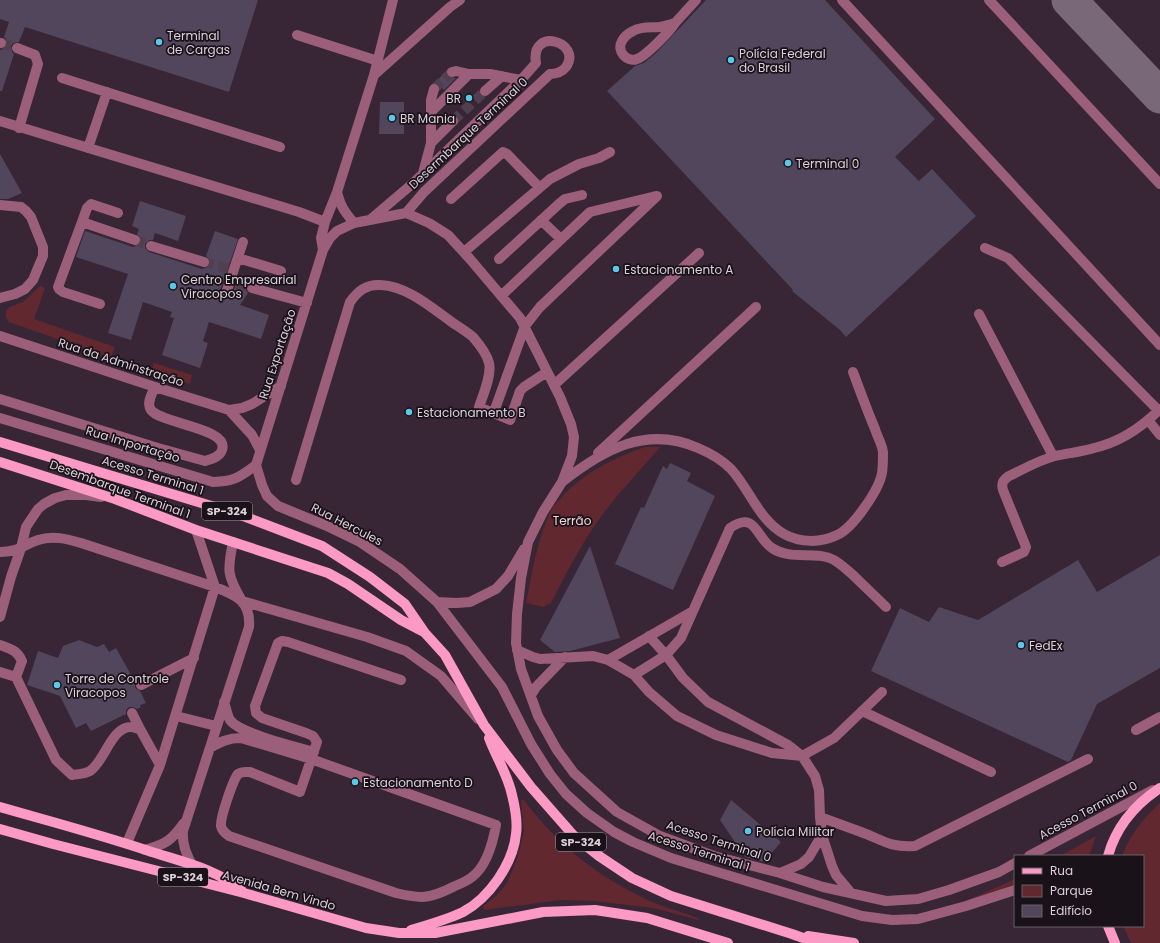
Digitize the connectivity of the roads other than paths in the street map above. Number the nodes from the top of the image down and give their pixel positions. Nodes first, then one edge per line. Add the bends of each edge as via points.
1 (393, 0) edge
2 (460, 0) edge
3 (696, 0) edge
4 (842, 0) edge
5 (989, 0) edge
6 (675, 23) junction
7 (297, 35) dead end
8 (16, 48) tunnel mouth
9 (378, 61) junction
10 (452, 72) dead end
11 (469, 74) junction
12 (374, 75) junction
13 (502, 76) junction
14 (62, 78) dead end
15 (521, 80) junction
16 (434, 89) tunnel mouth
17 (485, 91) tunnel mouth
18 (107, 92) junction
19 (432, 111) junction
20 (0, 121) edge
21 (453, 121) tunnel mouth
22 (19, 128) junction
23 (431, 143) junction
24 (280, 147) dead end
25 (88, 148) junction
26 (610, 152) dead end
27 (424, 173) junction
28 (1160, 184) edge
29 (539, 187) junction
30 (337, 192) junction
31 (582, 195) dead end
32 (451, 199) dead end
33 (0, 205) edge
34 (118, 213) dead end
35 (406, 213) junction
36 (369, 220) junction
37 (541, 220) junction
38 (82, 222) junction
39 (325, 222) junction
40 (354, 223) junction
41 (561, 239) junction
42 (135, 240) tunnel mouth
43 (243, 242) dead end
44 (151, 246) tunnel mouth
45 (985, 248) dead end
46 (323, 250) junction
47 (464, 252) junction
48 (699, 253) dead end
49 (238, 258) junction
50 (499, 259) dead end
51 (204, 262) tunnel mouth
52 (281, 271) dead end
53 (252, 288) tunnel mouth
54 (226, 293) dead end
55 (501, 296) junction
56 (0, 298) edge
57 (307, 303) junction
58 (100, 304) dead end
59 (756, 307) dead end
60 (979, 314) dead end
61 (524, 326) junction
62 (2, 335) edge
63 (1160, 345) edge
64 (547, 372) junction
65 (853, 372) dead end
66 (554, 385) junction
67 (281, 386) junction
68 (155, 387) junction
69 (0, 399) edge
70 (229, 410) junction
71 (1159, 410) edge
72 (494, 412) junction
73 (0, 418) edge
74 (1148, 420) junction
75 (1160, 435) edge
76 (0, 442) edge
77 (260, 450) junction
78 (1054, 456) junction
79 (0, 462) edge
80 (586, 464) junction
81 (256, 465) junction
82 (296, 480) dead end
83 (562, 482) junction
84 (115, 499) junction
85 (196, 530) junction
86 (233, 542) junction
87 (528, 542) junction
88 (21, 548) junction
89 (0, 552) edge
90 (1002, 562) dead end
91 (215, 587) junction
92 (242, 601) junction
93 (437, 602) junction
94 (886, 607) dead end
95 (693, 612) junction
96 (0, 617) edge
97 (425, 633) junction
98 (649, 636) junction
99 (0, 645) edge
100 (518, 650) junction
101 (666, 655) junction
102 (566, 657) junction
103 (194, 658) junction
104 (608, 660) junction
105 (0, 672) edge
106 (634, 675) junction
107 (16, 677) junction
108 (401, 680) dead end
109 (141, 685) dead end
110 (882, 692) dead end
111 (531, 695) junction
112 (224, 702) junction
113 (862, 711) junction
114 (132, 713) dead end
115 (176, 716) junction
116 (1160, 717) edge
117 (484, 725) junction
118 (216, 726) junction
119 (140, 729) junction
120 (1136, 730) dead end
121 (210, 748) junction
122 (312, 756) junction
123 (802, 756) junction
124 (1088, 759) dead end
125 (160, 765) junction
126 (991, 772) dead end
127 (1160, 787) edge
128 (0, 807) edge
129 (820, 817) junction
130 (186, 822) junction
131 (0, 829) edge
132 (822, 835) junction
133 (127, 843) junction
134 (145, 850) junction
135 (1031, 855) edge
136 (1108, 855) edge
137 (1014, 864) edge
138 (192, 865) junction
139 (780, 873) junction
140 (1014, 890) edge
141 (244, 893) junction
142 (851, 894) junction
143 (1108, 927) edge
144 (399, 933) junction
145 (792, 934) junction
146 (1112, 942) edge
147 (728, 943) edge
148 (816, 943) edge
149 (854, 943) edge

1 - 9 street
2 - 12 street
3 - 6 street
4 - 63 street
5 - 28 street
6 - 6 street via 661,27 641,27 633,31 622,41 621,52 630,60 643,56 672,29
7 - 9 street
8 - 22 street via 35,55 38,64
9 - 12 street
10 - 11 street
11 - 13 street
11 - 19 street
12 - 30 street
13 - 15 street
13 - 17 street
14 - 18 street
15 - 27 street, Desermbarque Terminal 0
15 - 35 street, Desermbarque Terminal 0 via 536,63 537,49 542,44 549,40 564,45 569,58 567,66 562,71 550,74 424,192
16 - 19 street
18 - 24 street
18 - 25 street
19 - 23 street
20 - 22 street
21 - 23 street
22 - 25 street
23 - 27 street
25 - 39 street
26 - 29 street via 559,173
27 - 36 street, Desermbarque Terminal 0
29 - 32 street via 503,152
29 - 47 street
30 - 39 street
30 - 40 street via 340,205
31 - 37 street via 565,199
33 - 56 street via 21,207 26,211 43,247 43,256 33,280 25,289
34 - 38 street via 91,204
35 - 36 street
35 - 47 street via 448,235
36 - 40 street
37 - 41 street
37 - 50 street
38 - 42 street
38 - 58 street via 58,287 63,292
39 - 46 street via 321,238
40 - 46 street via 337,231
41 - 55 street
41 - 61 street via 590,212 657,196 540,307
43 - 49 street
44 - 51 street
45 - 71 street via 1008,258
46 - 57 street, Rua Exportação
47 - 55 street
48 - 66 street
49 - 52 street
49 - 54 street via 231,270 234,283
53 - 57 street
55 - 61 street
57 - 67 street, Rua Exportação
59 - 80 street
60 - 78 street
61 - 64 street
61 - 72 street
62 - 68 street, Rua da Adminstração
64 - 66 street
64 - 72 street via 520,391 510,420
65 - 80 street via 883,451 882,473 873,495 851,524 838,535 820,541 805,541 785,534 761,513 731,469 719,459 689,444 653,439 640,440
66 - 83 street via 574,437 572,456
67 - 70 street via 252,404
67 - 77 street, Rua Exportação
68 - 69 street via 149,400 150,409 157,416 210,432 220,438 223,444 218,455 205,461
68 - 70 street, Rua da Adminstração
70 - 77 street via 252,435
71 - 74 street
72 - 82 street via 479,407 490,368 485,353 472,337 406,292 381,285 369,286 361,289 350,302
73 - 81 street, Rua Importação via 213,482 228,482 239,478
74 - 75 street
74 - 78 street via 1134,431 1106,445
76 - 97 main road, Acesso Terminal 1 / SP-324 via 238,514 322,546 370,577 405,604
77 - 81 street, Rua Exportação
78 - 90 street via 1009,476 1002,484 1026,547 1024,552
79 - 84 main road, Desembarque Terminal 1
80 - 83 street
81 - 93 street, Rua Hercules via 267,496 278,506 360,542 400,569
83 - 87 street, Acesso Terminal 0
84 - 85 main road, Desembarque Terminal 1
84 - 88 street via 86,495 55,498 44,504 32,516 26,527
85 - 86 main road, Desembarque Terminal 1
85 - 91 street
86 - 92 street via 229,562 230,576
86 - 97 main road, Desembarque Terminal 1 via 328,574
87 - 93 street via 508,576 496,589 470,602
87 - 100 street, Acesso Terminal 0 via 517,614
88 - 89 street
88 - 91 street via 40,539 63,538
88 - 96 street
91 - 92 street
91 - 103 street
92 - 112 street via 248,610 249,627
92 - 117 street via 367,637 406,651 441,676
93 - 140 street, Acesso Terminal 1 via 502,687 531,744 566,794 587,813 633,842 671,858 855,914 892,920 918,919
94 - 95 street via 833,559 792,555 771,548 756,527 738,522 730,528
95 - 98 street
95 - 101 street via 681,638
97 - 117 main road, Acesso Terminal 1 / SP-324 via 445,655
98 - 101 street
98 - 104 street
99 - 107 street via 19,654 22,661
100 - 102 street via 540,659
100 - 111 street, Acesso Terminal 0 via 521,669
101 - 106 street
101 - 123 street via 683,678 708,702 788,745
102 - 104 street via 593,656
102 - 111 street via 536,686
103 - 109 street
103 - 115 street
104 - 106 street
105 - 107 street
106 - 123 street via 677,716 716,735 772,754
107 - 119 street via 56,760 72,775 90,771 119,731 130,727
108 - 122 street via 288,642 278,643 255,706 256,714 313,736 317,742
110 - 113 street
111 - 139 street, Acesso Terminal 0 via 532,704 557,750 574,773 617,812 660,836 714,856
112 - 118 street
112 - 122 street via 230,720 238,726
113 - 123 street via 834,738
113 - 126 street
114 - 119 street
115 - 118 street
115 - 125 street
116 - 120 street
117 - 144 main road via 512,794 516,819 516,835 505,868 486,895 464,911 442,921
117 - 145 main road, SP-324 via 531,787 574,836 599,856 632,878 671,896
118 - 121 street
119 - 125 street
121 - 122 street via 230,738 241,738
121 - 130 street
122 - 122 street via 300,792 250,772 239,773 235,778 222,819 223,831 229,836 412,897 438,894 472,878 478,871 490,851 496,825
123 - 129 street via 815,776 819,790
124 - 129 street via 915,846 902,847 888,843
125 - 133 street
127 - 135 street, Acesso Terminal 0
127 - 136 main road via 1145,798 1125,820
128 - 133 main road
129 - 132 street
130 - 134 street via 168,841
130 - 138 street via 182,842
131 - 141 main road, Avenida Bem Vindo / SP-324
132 - 139 street via 802,864
132 - 142 street via 836,875
133 - 134 main road
134 - 138 main road
137 - 142 street, Acesso Terminal 0 via 999,872 918,899 886,901
138 - 141 main road via 220,875
139 - 142 street, Acesso Terminal 0
141 - 144 main road, Avenida Bem Vindo / SP-324 via 366,928
143 - 146 main road
144 - 147 main road, SP-324 via 435,933 543,912 594,910 646,918
145 - 148 main road, SP-324
145 - 149 main road

